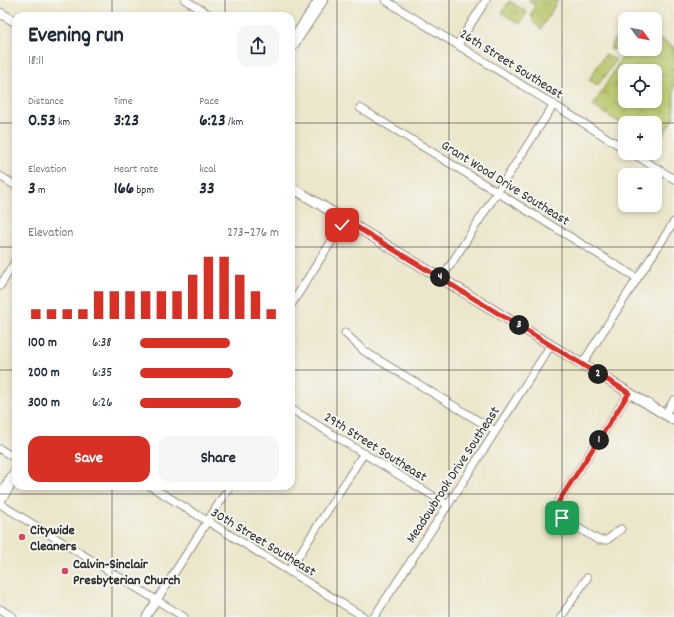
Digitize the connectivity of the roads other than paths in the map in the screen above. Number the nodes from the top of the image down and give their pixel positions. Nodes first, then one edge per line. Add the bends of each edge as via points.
1 (186, 0) edge
2 (321, 0) edge
3 (385, 0) edge
4 (486, 0) edge
5 (206, 12) edge
6 (0, 13) edge
7 (12, 20) edge
8 (295, 40) edge
9 (458, 44) junction
10 (554, 104) junction
11 (360, 108) dead end
12 (618, 145) edge
13 (643, 160) edge
14 (0, 176) edge
15 (674, 179) edge
16 (12, 184) edge
17 (295, 189) edge
18 (498, 192) junction
19 (345, 220) junction
20 (673, 225) edge
21 (12, 268) edge
22 (442, 278) junction
23 (637, 278) junction
24 (0, 286) edge
25 (295, 298) edge
26 (345, 333) dead end
27 (551, 345) junction
28 (582, 364) junction
29 (629, 393) junction
30 (674, 400) edge
31 (295, 411) edge
32 (665, 414) junction
33 (674, 420) edge
34 (495, 431) junction
35 (0, 449) edge
36 (364, 453) junction
37 (12, 456) edge
38 (12, 479) edge
39 (157, 490) edge
40 (227, 490) edge
41 (0, 498) edge
42 (0, 504) edge
43 (448, 505) junction
44 (207, 521) junction
45 (621, 529) dead end
46 (289, 571) junction
47 (586, 578) dead end
48 (156, 600) junction
49 (0, 609) edge
50 (13, 617) edge
51 (146, 617) edge
52 (184, 617) edge
53 (364, 617) edge
54 (374, 617) edge
55 (561, 617) edge

1 - 5 street
2 - 8 main road
3 - 9 street, 26th Street Southeast
4 - 9 street
6 - 7 street
9 - 10 street, 26th Street Southeast
10 - 12 street, 26th Street Southeast
10 - 18 street
11 - 18 street, Grant Wood Drive Southeast
13 - 15 street
14 - 16 street
17 - 19 street
18 - 22 street
18 - 23 street, Grant Wood Drive Southeast
19 - 22 street
19 - 25 street
20 - 23 street
21 - 24 street
22 - 27 street
23 - 28 street
26 - 34 street via 364,351
27 - 28 street
27 - 34 street, Meadowbrook Drive Southeast
28 - 29 street
29 - 32 street
29 - 45 street via 557,504 556,512 598,540 607,540
30 - 32 street
31 - 36 street, 29th Street Southeast
32 - 33 street
34 - 43 street, Meadowbrook Drive Southeast
35 - 37 street
36 - 43 street, 29th Street Southeast
36 - 46 street
38 - 41 main road
39 - 44 street, 30th Street Southeast
40 - 44 street
42 - 48 street
43 - 54 street, Meadowbrook Drive Southeast
44 - 46 street, 30th Street Southeast
44 - 48 street
46 - 53 street, 30th Street Southeast
47 - 55 street
48 - 51 street
48 - 52 street
49 - 50 street

